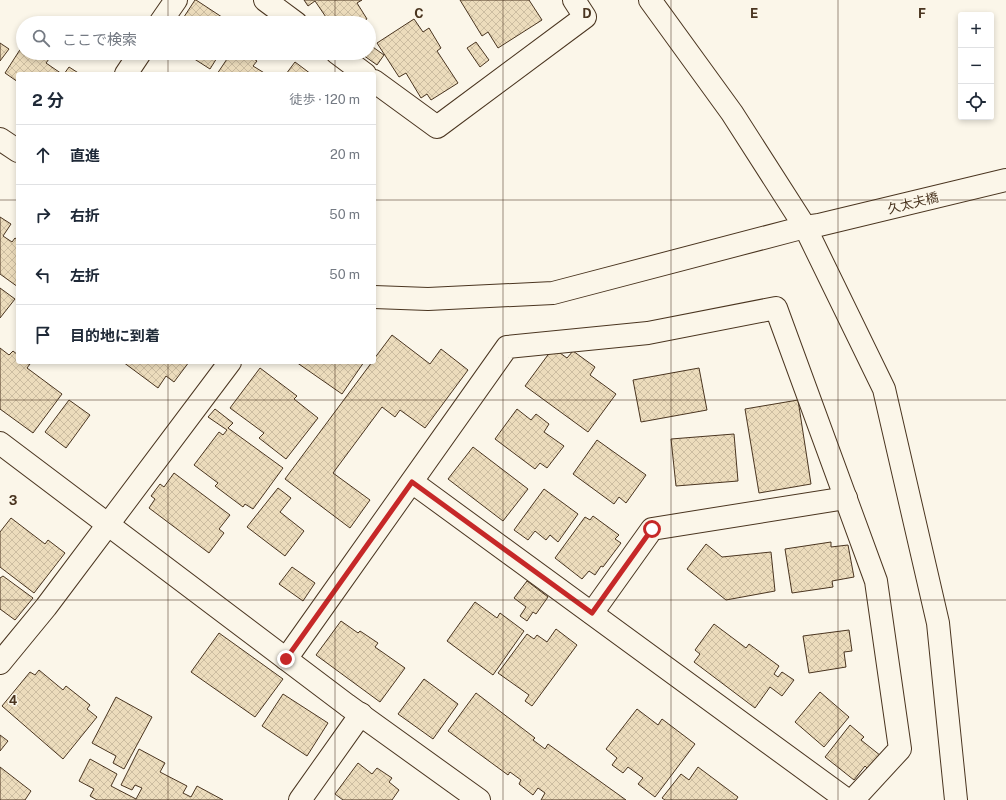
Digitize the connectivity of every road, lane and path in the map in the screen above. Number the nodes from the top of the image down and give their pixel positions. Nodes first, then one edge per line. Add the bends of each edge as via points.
1 (176, 0) edge
2 (265, 0) edge
3 (574, 0) edge
4 (650, 0) edge
5 (165, 16) edge
6 (287, 16) edge
7 (135, 60) edge
8 (346, 60) edge
9 (127, 72) edge
10 (362, 72) edge
11 (376, 82) edge
12 (0, 139) edge
13 (16, 150) edge
14 (1006, 180) edge
15 (812, 226) junction
16 (376, 297) edge
17 (229, 364) edge
18 (0, 443) edge
19 (412, 482) junction
20 (846, 498) junction
21 (109, 525) junction
22 (592, 613) junction
23 (286, 659) junction
24 (0, 662) edge
25 (360, 714) junction
26 (300, 800) edge
27 (479, 800) edge
28 (848, 800) edge
29 (853, 800) edge
30 (956, 800) edge

1 - 5 street
2 - 6 street
3 - 11 street via 585,17 437,127
4 - 15 street
7 - 9 street
8 - 10 street
12 - 13 street
14 - 15 street, 久太夫橋
15 - 16 street, 久太夫橋 via 553,293 428,299
15 - 30 street via 884,389 938,622
17 - 21 street
18 - 21 street
19 - 20 street via 507,346 648,333 776,308
19 - 22 street
19 - 23 street
20 - 22 street via 652,529
20 - 29 street via 876,581 900,749
21 - 23 street
21 - 24 street
22 - 28 street
23 - 25 street
25 - 26 street
25 - 27 street

